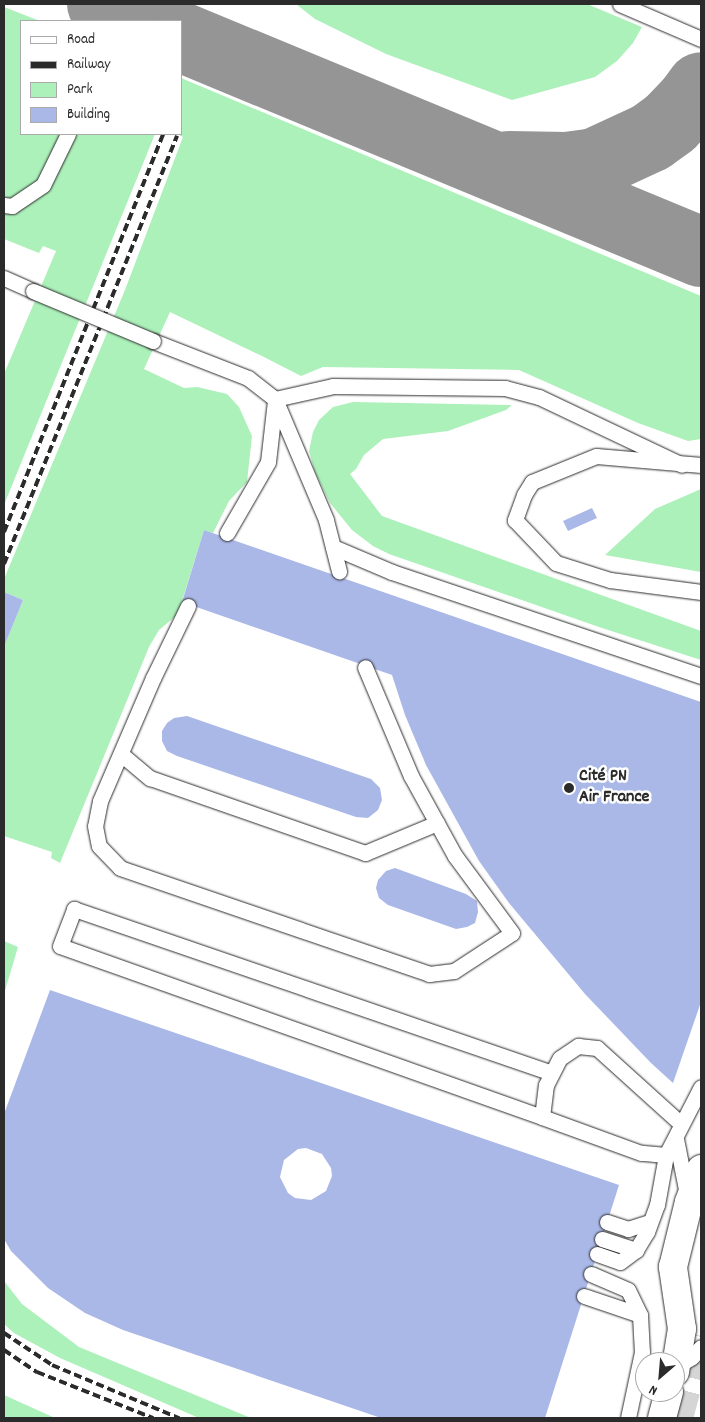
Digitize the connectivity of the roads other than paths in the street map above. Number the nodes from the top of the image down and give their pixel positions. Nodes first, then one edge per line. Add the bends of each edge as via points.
1 (620, 4) edge
2 (701, 39) edge
3 (68, 135) edge
4 (4, 205) edge
5 (4, 278) edge
6 (275, 399) junction
7 (682, 465) junction
8 (701, 465) edge
9 (227, 533) dead end
10 (333, 547) junction
11 (339, 571) dead end
12 (701, 592) edge
13 (188, 606) dead end
14 (365, 667) dead end
15 (701, 676) edge
16 (121, 754) junction
17 (437, 823) junction
18 (552, 1073) junction
19 (701, 1087) edge
20 (542, 1117) junction
21 (681, 1124) junction
22 (676, 1139) junction
23 (666, 1155) junction
24 (701, 1169) edge
25 (689, 1202) junction
26 (607, 1222) dead end
27 (650, 1222) junction
28 (602, 1239) dead end
29 (636, 1250) junction
30 (597, 1254) dead end
31 (591, 1274) dead end
32 (584, 1296) dead end
33 (640, 1316) junction
34 (701, 1347) edge
35 (679, 1352) edge
36 (685, 1362) edge
37 (667, 1402) edge
38 (628, 1418) edge
39 (662, 1418) edge

1 - 2 lane
3 - 4 lane via 43,184 12,206
5 - 6 lane, bridge via 248,378
6 - 7 lane via 333,386 505,388 539,397
6 - 9 lane via 268,462
6 - 10 lane via 326,520
7 - 8 lane
7 - 12 lane via 596,456 532,482 515,520 556,562 610,580
10 - 11 lane
10 - 15 lane via 392,572
13 - 16 lane
14 - 17 lane via 411,776
16 - 17 lane via 150,778 365,853
16 - 17 lane via 100,800 95,826 99,846 120,868 429,974 454,971 512,933 455,856
18 - 20 lane via 546,1085
18 - 20 lane via 74,909 60,946
18 - 21 lane via 560,1058 578,1046 597,1048
19 - 21 lane
20 - 23 lane via 641,1153
21 - 22 lane
22 - 23 lane
22 - 25 lane
23 - 27 lane via 657,1204
24 - 25 street
25 - 35 street via 673,1267 682,1329
26 - 27 lane via 628,1229
27 - 29 lane
28 - 29 lane
29 - 30 lane via 620,1262
31 - 33 lane via 628,1290
32 - 33 lane
33 - 38 lane via 642,1352
34 - 36 lane
37 - 39 street

